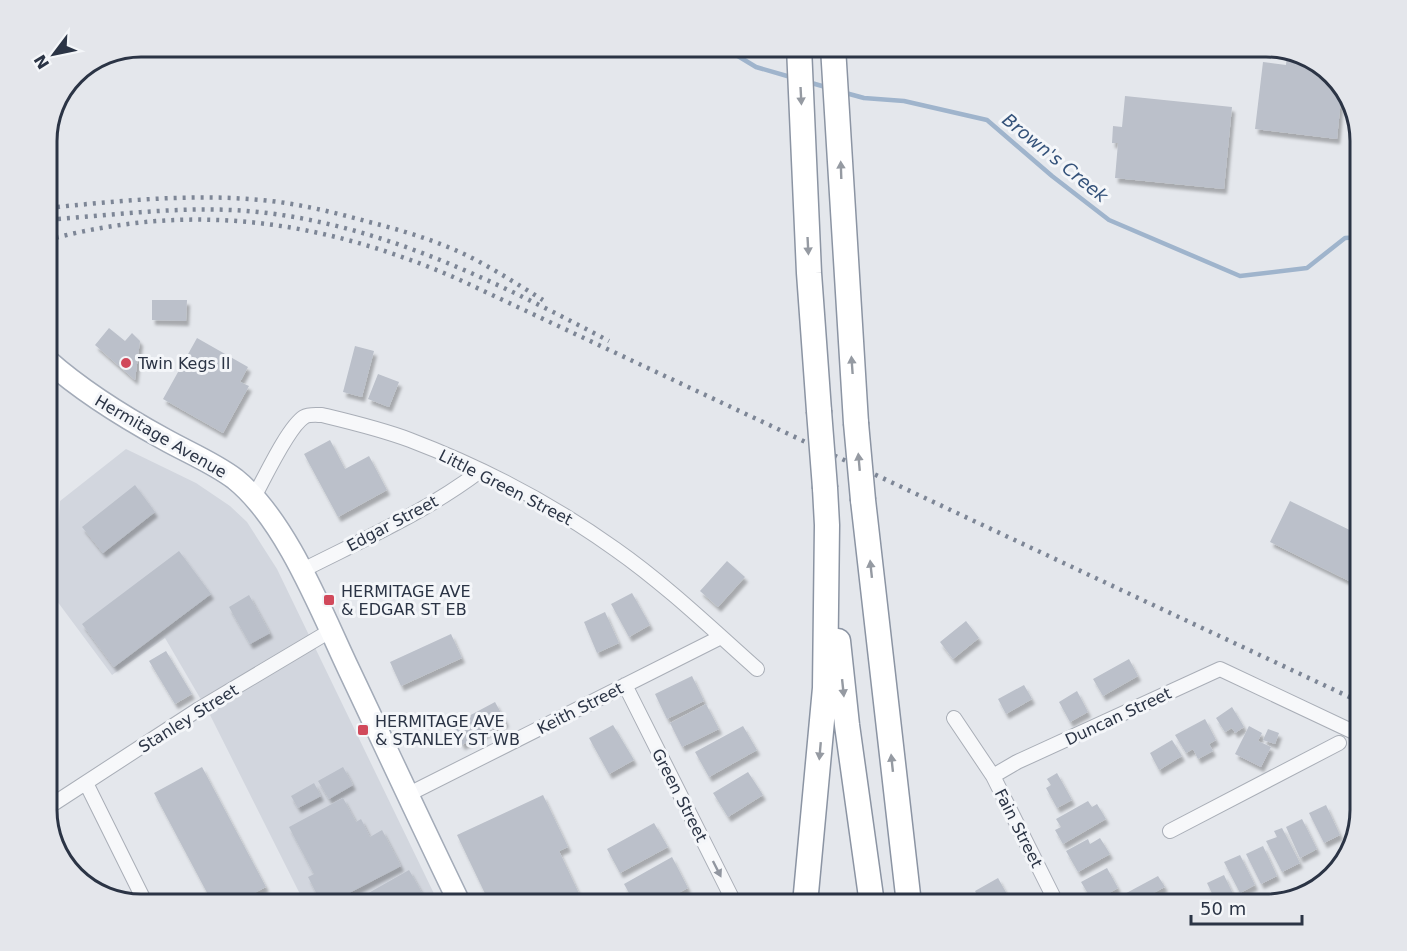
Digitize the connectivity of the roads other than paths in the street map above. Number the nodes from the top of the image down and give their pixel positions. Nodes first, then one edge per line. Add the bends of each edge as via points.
1 (799, 57) edge
2 (834, 57) edge
3 (57, 369) edge
4 (480, 471) junction
5 (254, 497) junction
6 (827, 525) junction
7 (301, 571) junction
8 (330, 631) junction
9 (721, 637) junction
10 (758, 669) dead end
11 (625, 685) junction
12 (954, 718) dead end
13 (1350, 730) edge
14 (1339, 743) dead end
15 (1017, 762) joint
16 (993, 776) junction
17 (86, 783) junction
18 (407, 795) junction
19 (897, 801) junction
20 (57, 802) edge
21 (1170, 831) dead end
22 (141, 894) edge
23 (455, 894) edge
24 (730, 894) edge
25 (806, 894) edge
26 (871, 894) edge
27 (908, 894) edge
28 (919, 894) edge
29 (1052, 894) edge

1 -> 6 highway, bridge via 809,273
19 -> 2 highway, bridge via 856,423
3 - 5 main road, Hermitage Avenue via 119,414 235,479
4 - 5 street, Little Green Street via 410,440 310,415 293,428
4 - 7 street, Edgar Street via 414,513
4 - 9 street, Little Green Street via 575,522 617,550
5 - 7 main road, Hermitage Avenue
6 -> 25 highway via 825,688
6 -> 26 highway via 847,725
7 - 8 main road, Hermitage Avenue
8 - 17 street, Stanley Street
8 - 18 main road, Hermitage Avenue
9 - 10 street, Little Green Street
9 - 11 street, Keith Street
11 - 18 street, Keith Street
11 -> 24 street, Green Street
12 - 16 street
13 - 15 street, Duncan Street via 1220,669
14 - 21 street
15 - 16 street, Fain Street
16 - 29 street, Fain Street
17 - 20 street, Stanley Street
17 - 22 street
18 - 23 main road, Hermitage Avenue
19 - 27 highway
19 - 28 highway

